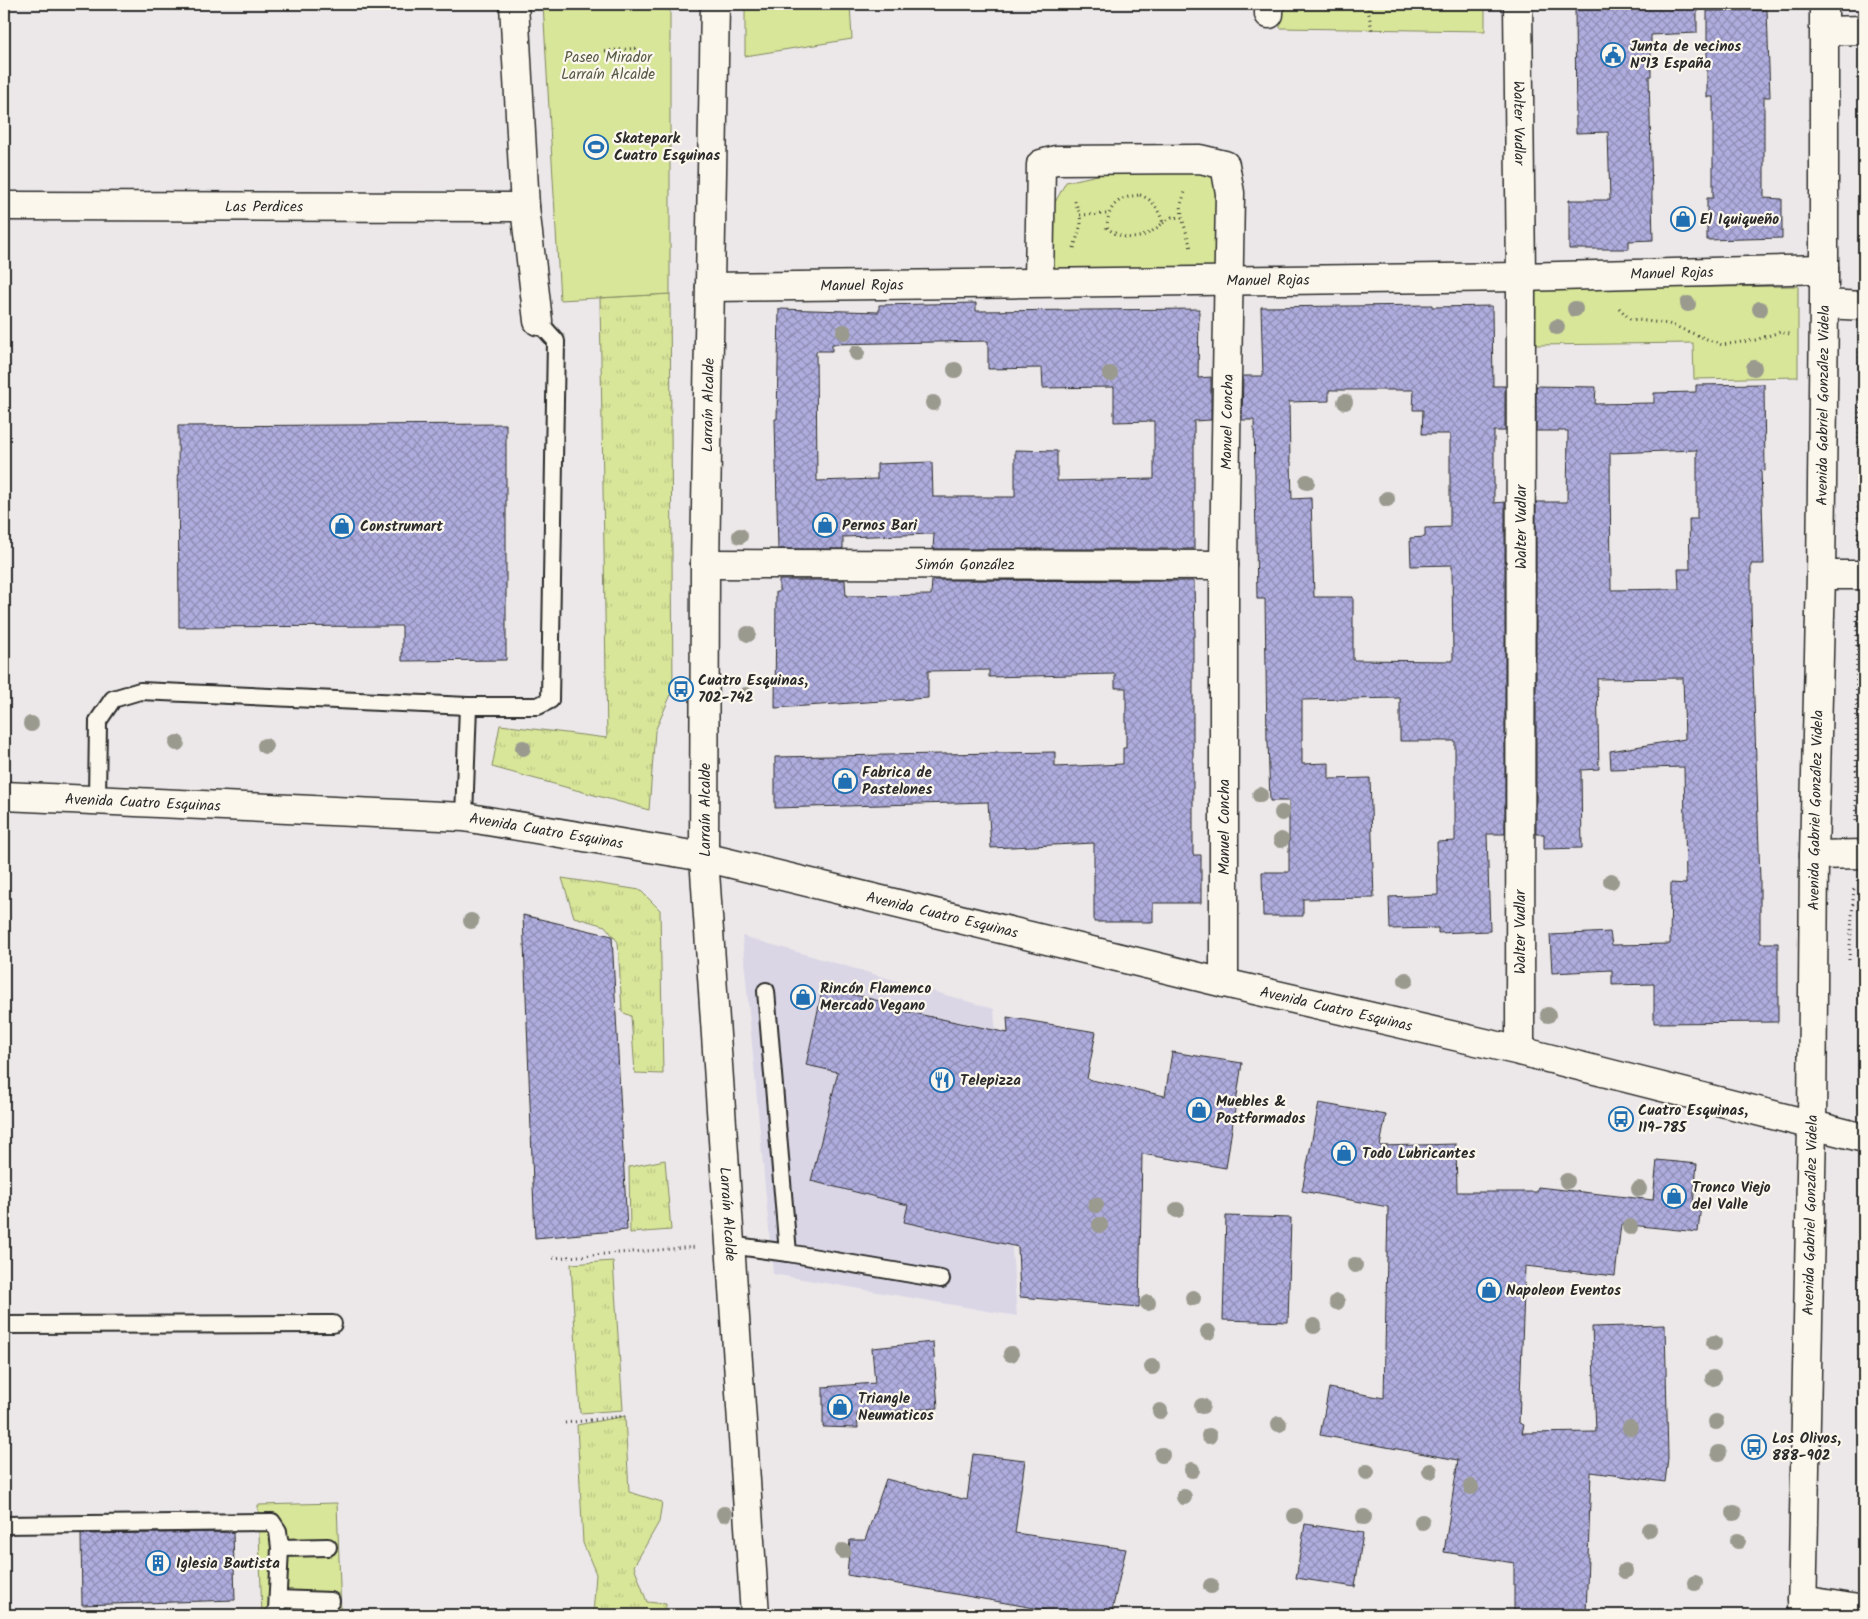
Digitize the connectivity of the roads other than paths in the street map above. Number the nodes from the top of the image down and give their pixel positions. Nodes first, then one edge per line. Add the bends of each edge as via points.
1 (514, 4) edge
2 (715, 4) edge
3 (1518, 4) edge
4 (1824, 4) edge
5 (1864, 30) edge
6 (1825, 31) junction
7 (4, 206) edge
8 (525, 207) junction
9 (1824, 269) junction
10 (1521, 277) junction
11 (1229, 281) junction
12 (1039, 282) junction
13 (710, 287) junction
14 (1824, 304) junction
15 (1864, 306) edge
16 (538, 321) joint
17 (705, 564) junction
18 (1224, 565) junction
19 (1822, 575) junction
20 (1864, 575) edge
21 (468, 706) junction
22 (4, 796) edge
23 (97, 800) junction
24 (464, 817) junction
25 (1864, 854) edge
26 (1814, 855) junction
27 (704, 857) junction
28 (1224, 983) junction
29 (766, 991) dead end
30 (1520, 1051) junction
31 (1812, 1126) junction
32 (1864, 1138) edge
33 (730, 1245) junction
34 (788, 1253) junction
35 (941, 1278) dead end
36 (333, 1324) dead end
37 (4, 1325) edge
38 (4, 1525) edge
39 (328, 1547) dead end
40 (280, 1548) junction
41 (278, 1599) junction
42 (331, 1601) dead end
43 (1802, 1608) edge
44 (1864, 1610) edge
45 (273, 1615) edge
46 (755, 1615) edge

1 - 8 street
2 - 13 street, Larraín Alcalde
3 - 10 street, Walter Vudlar
4 - 6 street, Avenida Gabriel González Videla
5 - 6 street
6 - 9 street, Avenida Gabriel González Videla
7 - 8 street, Las Perdices
8 - 16 street
9 - 10 street, Manuel Rojas
9 - 14 street, Avenida Gabriel González Videla
10 - 11 street, Manuel Rojas
10 - 30 street, Walter Vudlar
11 - 12 street, Manuel Rojas
11 - 12 street, Manuel Concha via 1230,193 1225,165 1190,159 1056,160 1041,164
11 - 18 street, Manuel Concha
12 - 13 street, Manuel Rojas
13 - 17 street, Larraín Alcalde
14 - 15 street
14 - 19 street, Avenida Gabriel González Videla
16 - 21 lane via 556,341 550,700 538,706
17 - 18 street, Simón González
17 - 27 street, Larraín Alcalde
18 - 28 street, Manuel Concha
19 - 20 street
19 - 26 street, Avenida Gabriel González Videla
21 - 23 lane via 140,690 113,699 98,721
21 - 24 lane
22 - 23 street, Avenida Cuatro Esquinas
23 - 24 street, Avenida Cuatro Esquinas
24 - 27 street, Avenida Cuatro Esquinas
25 - 26 street
26 - 31 street, Avenida Gabriel González Videla
27 - 28 street, Avenida Cuatro Esquinas
27 - 33 street, Larraín Alcalde
28 - 30 street, Avenida Cuatro Esquinas
29 - 34 lane
30 - 31 street, Avenida Cuatro Esquinas
31 - 32 street, Avenida Cuatro Esquinas
31 - 43 street, Avenida Gabriel González Videla
33 - 34 lane
33 - 46 street, Larraín Alcalde
34 - 35 lane
36 - 37 lane
38 - 40 lane via 272,1522 278,1531
39 - 40 lane
40 - 41 lane
41 - 42 lane
41 - 45 lane via 277,1611
43 - 44 street

